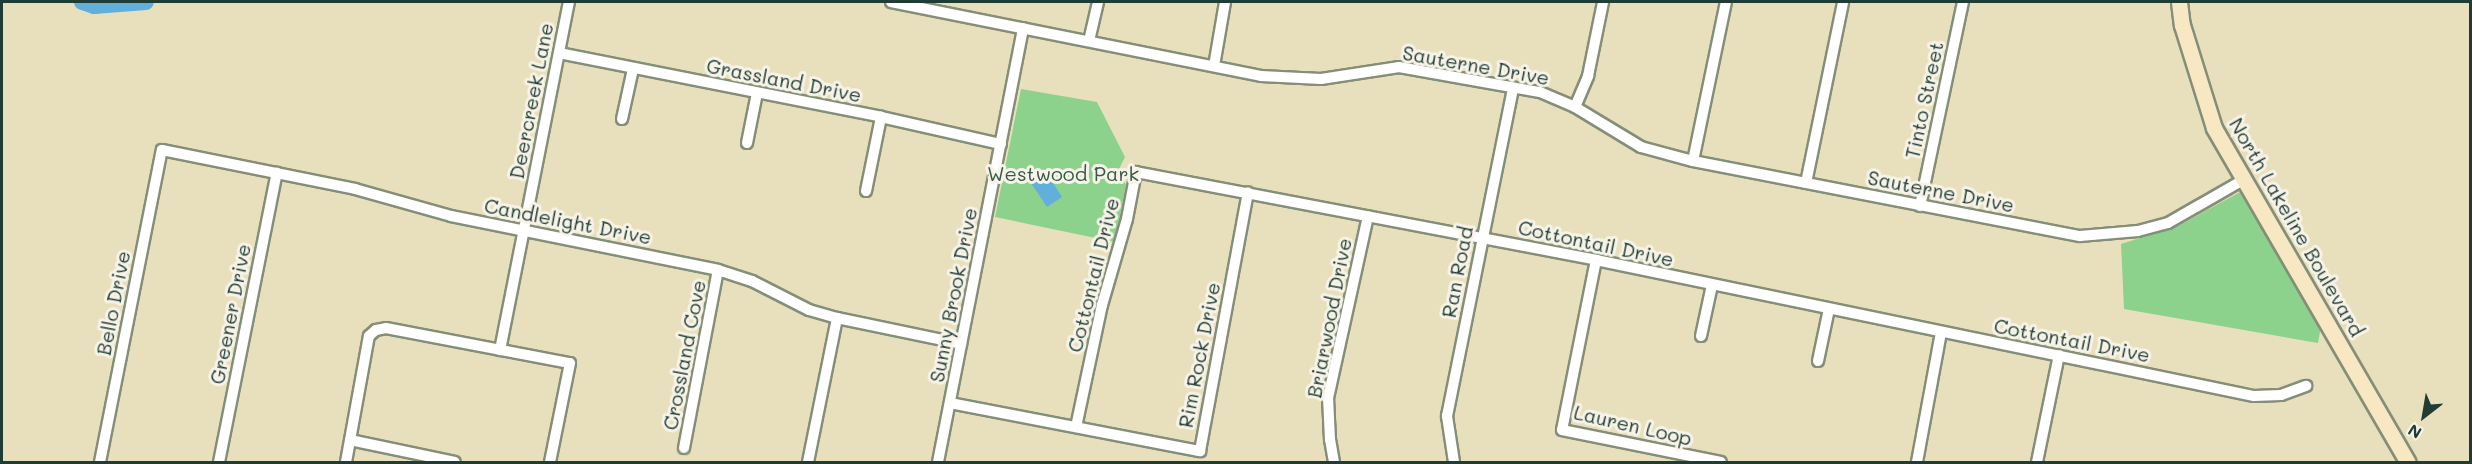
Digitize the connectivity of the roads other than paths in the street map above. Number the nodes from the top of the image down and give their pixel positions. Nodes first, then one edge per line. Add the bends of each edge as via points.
1 (569, 2) edge
2 (891, 2) edge
3 (1098, 2) edge
4 (1225, 2) edge
5 (1603, 2) edge
6 (1726, 2) edge
7 (1843, 2) edge
8 (1963, 2) edge
9 (2179, 2) edge
10 (1023, 28) junction
11 (1089, 41) junction
12 (560, 53) junction
13 (1214, 66) junction
14 (633, 69) junction
15 (1513, 88) junction
16 (757, 93) junction
17 (1575, 107) junction
18 (881, 117) junction
19 (622, 119) dead end
20 (747, 143) dead end
21 (1001, 144) junction
22 (162, 150) joint
23 (1694, 161) junction
24 (277, 173) junction
25 (2243, 180) junction
26 (1806, 183) junction
27 (866, 191) dead end
28 (1248, 192) junction
29 (1920, 206) junction
30 (1368, 216) junction
31 (523, 231) junction
32 (1483, 238) junction
33 (1596, 260) junction
34 (718, 270) junction
35 (1712, 285) junction
36 (1829, 309) junction
37 (837, 318) junction
38 (1941, 333) junction
39 (1701, 336) dead end
40 (961, 344) junction
41 (500, 350) junction
42 (2059, 355) junction
43 (1818, 361) dead end
44 (2306, 386) dead end
45 (950, 403) junction
46 (1076, 428) junction
47 (350, 440) junction
48 (684, 448) dead end
49 (100, 462) edge
50 (219, 462) edge
51 (346, 462) edge
52 (453, 462) edge
53 (550, 462) edge
54 (808, 462) edge
55 (938, 462) edge
56 (1334, 462) edge
57 (1454, 462) edge
58 (1721, 462) edge
59 (1917, 462) edge
60 (2037, 462) edge
61 (2408, 462) edge

1 - 12 street, Deercreek Lane
2 - 10 street, Sauterne Drive
3 - 11 street
4 - 13 street
5 - 17 street via 1588,76
6 - 23 street
7 - 26 street
8 - 29 street, Tinto Street
9 - 25 street, North Lakeline Boulevard via 2182,25 2214,128
10 - 11 street, Sauterne Drive
10 - 21 street, Sunny Brook Drive
11 - 13 street, Sauterne Drive
12 - 14 street, Grassland Drive
12 - 31 street, Deercreek Lane
13 - 15 street, Sauterne Drive via 1261,75 1322,79 1399,67
14 - 16 street, Grassland Drive
14 - 19 street
15 - 17 street, Sauterne Drive via 1540,92
15 - 32 street, Ran Road
16 - 18 street, Grassland Drive
16 - 20 street
17 - 23 street, Sauterne Drive via 1641,147
18 - 21 street, Grassland Drive
18 - 27 street
21 - 40 street, Sunny Brook Drive
22 - 24 street, Candlelight Drive
22 - 49 street, Bello Drive
23 - 26 street, Sauterne Drive
24 - 31 street, Candlelight Drive
24 - 50 street, Greener Drive
25 - 29 street, Sauterne Drive via 2168,223 2112,235 2069,234
25 - 61 street, North Lakeline Boulevard
26 - 29 street, Sauterne Drive
28 - 30 street, Cottontail Drive
28 - 46 street, Cottontail Drive via 1136,172
28 - 46 street, Rim Rock Drive via 1200,451
30 - 32 street, Cottontail Drive
30 - 56 street, Briarwood Drive via 1328,398
31 - 34 street, Candlelight Drive
31 - 41 street, Deercreek Lane
32 - 33 street, Cottontail Drive
32 - 57 street, Ran Road via 1447,416
33 - 35 street, Cottontail Drive
33 - 58 street, Lauren Loop via 1562,430
34 - 37 street, Candlelight Drive
34 - 48 street, Crossland Cove
35 - 36 street, Cottontail Drive
35 - 39 street
36 - 38 street, Cottontail Drive
36 - 43 street
37 - 40 street, Candlelight Drive
37 - 54 street
38 - 42 street, Cottontail Drive
38 - 59 street
40 - 45 street, Sunny Brook Drive
41 - 47 street via 386,328 376,330 369,336
41 - 53 street via 570,363
42 - 44 street, Cottontail Drive via 2254,396 2281,395
42 - 60 street
45 - 46 street, Rim Rock Drive
45 - 55 street, Sunny Brook Drive
47 - 51 street
47 - 52 street

